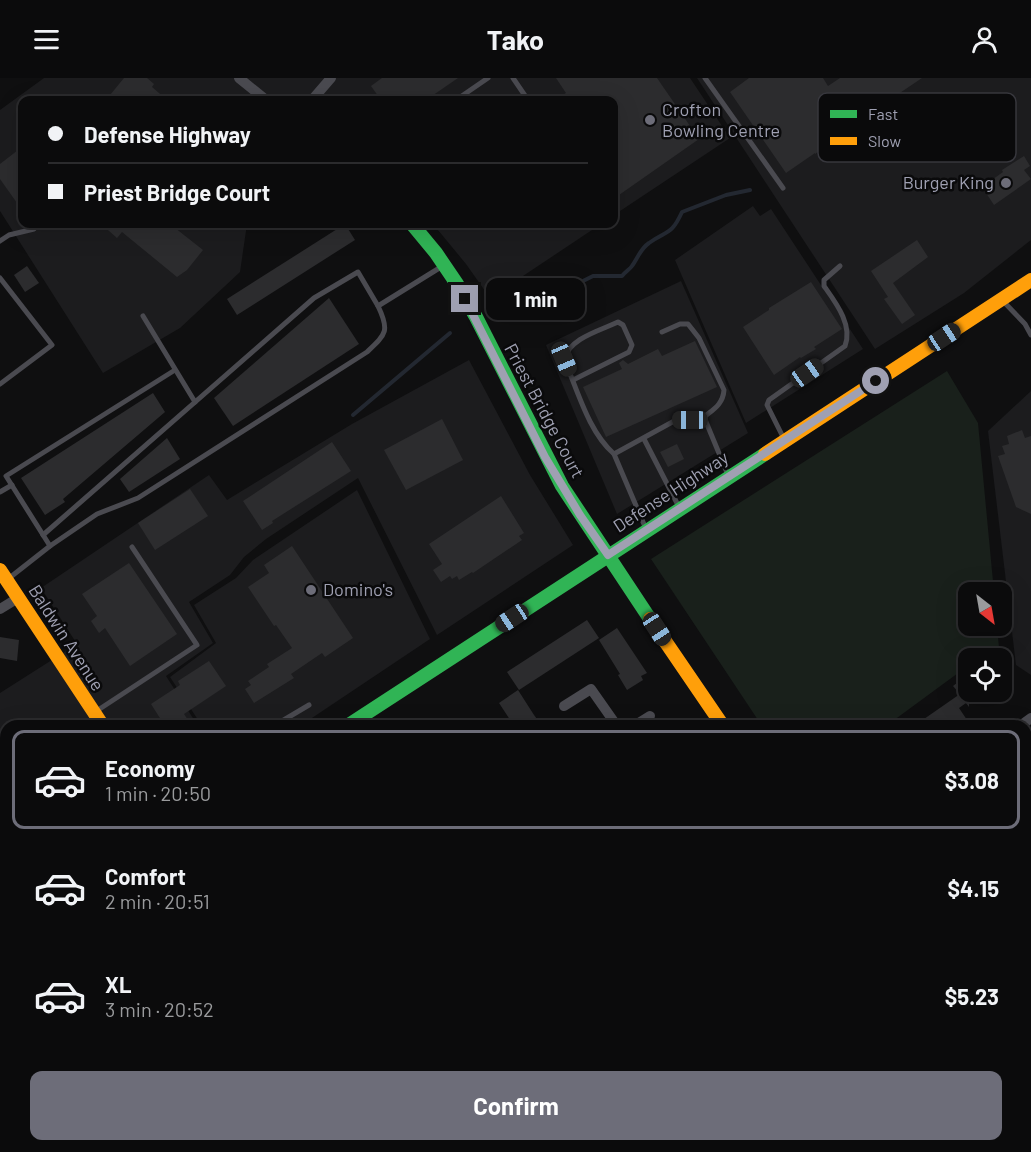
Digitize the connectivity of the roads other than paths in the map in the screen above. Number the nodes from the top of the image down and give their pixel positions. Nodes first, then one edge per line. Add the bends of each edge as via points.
1 (239, 78) edge
2 (331, 78) edge
3 (488, 78) edge
4 (513, 78) edge
5 (705, 78) edge
6 (261, 96) edge
7 (315, 96) edge
8 (462, 96) edge
9 (525, 96) edge
10 (783, 188) dead end
11 (415, 228) edge
12 (34, 229) dead end
13 (0, 241) edge
14 (445, 264) junction
15 (840, 266) dead end
16 (0, 278) edge
17 (1030, 280) edge
18 (1000, 299) junction
19 (378, 306) junction
20 (143, 316) dead end
21 (662, 332) dead end
22 (1031, 335) edge
23 (175, 370) junction
24 (573, 380) junction
25 (0, 384) edge
26 (195, 402) junction
27 (704, 417) junction
28 (644, 439) junction
29 (785, 440) junction
30 (614, 454) junction
31 (728, 477) junction
32 (12, 485) junction
33 (0, 492) edge
34 (680, 509) junction
35 (646, 530) junction
36 (43, 535) junction
37 (50, 546) junction
38 (132, 547) dead end
39 (608, 555) junction
40 (3, 575) edge
41 (18, 598) junction
42 (0, 609) edge
43 (309, 705) dead end
44 (564, 706) dead end
45 (650, 716) dead end
46 (98, 719) edge
47 (284, 720) edge
48 (356, 720) edge
49 (613, 720) edge
50 (644, 720) edge
51 (719, 720) edge

1 - 6 street
2 - 7 street
3 - 8 lane
4 - 9 lane
5 - 10 lane
11 - 14 main road, Priest Bridge Court
12 - 13 lane
14 - 19 lane
14 - 39 main road, Priest Bridge Court via 545,457
15 - 29 lane via 824,280 824,286 846,322 848,338 845,346 769,400 766,405
16 - 25 lane via 52,345
17 - 18 main road, Defense Highway
18 - 22 lane
18 - 29 main road, Defense Highway
19 - 26 lane via 358,272 314,298
19 - 37 lane via 386,329 367,352 138,498 97,514
20 - 23 lane
21 - 27 lane via 688,324 699,338 724,390 724,399
23 - 26 lane
23 - 32 lane via 6,476
24 - 24 lane via 564,359 570,346 618,322 623,325 632,345 629,352
24 - 30 lane via 595,431
26 - 36 lane
27 - 28 lane via 676,420
27 - 31 lane
28 - 30 lane
28 - 34 lane
29 - 31 main road, Defense Highway
30 - 35 lane
31 - 34 main road, Defense Highway
32 - 33 lane
32 - 36 lane
34 - 35 main road, Defense Highway
35 - 39 main road, Defense Highway
36 - 37 lane
37 - 40 lane
38 - 46 lane via 197,645
39 - 48 main road, Defense Highway
39 - 51 main road, Priest Bridge Court
40 - 41 main road, Baldwin Avenue
41 - 42 street
41 - 46 main road, Baldwin Avenue
43 - 47 lane
44 - 49 street via 591,689
45 - 50 street

